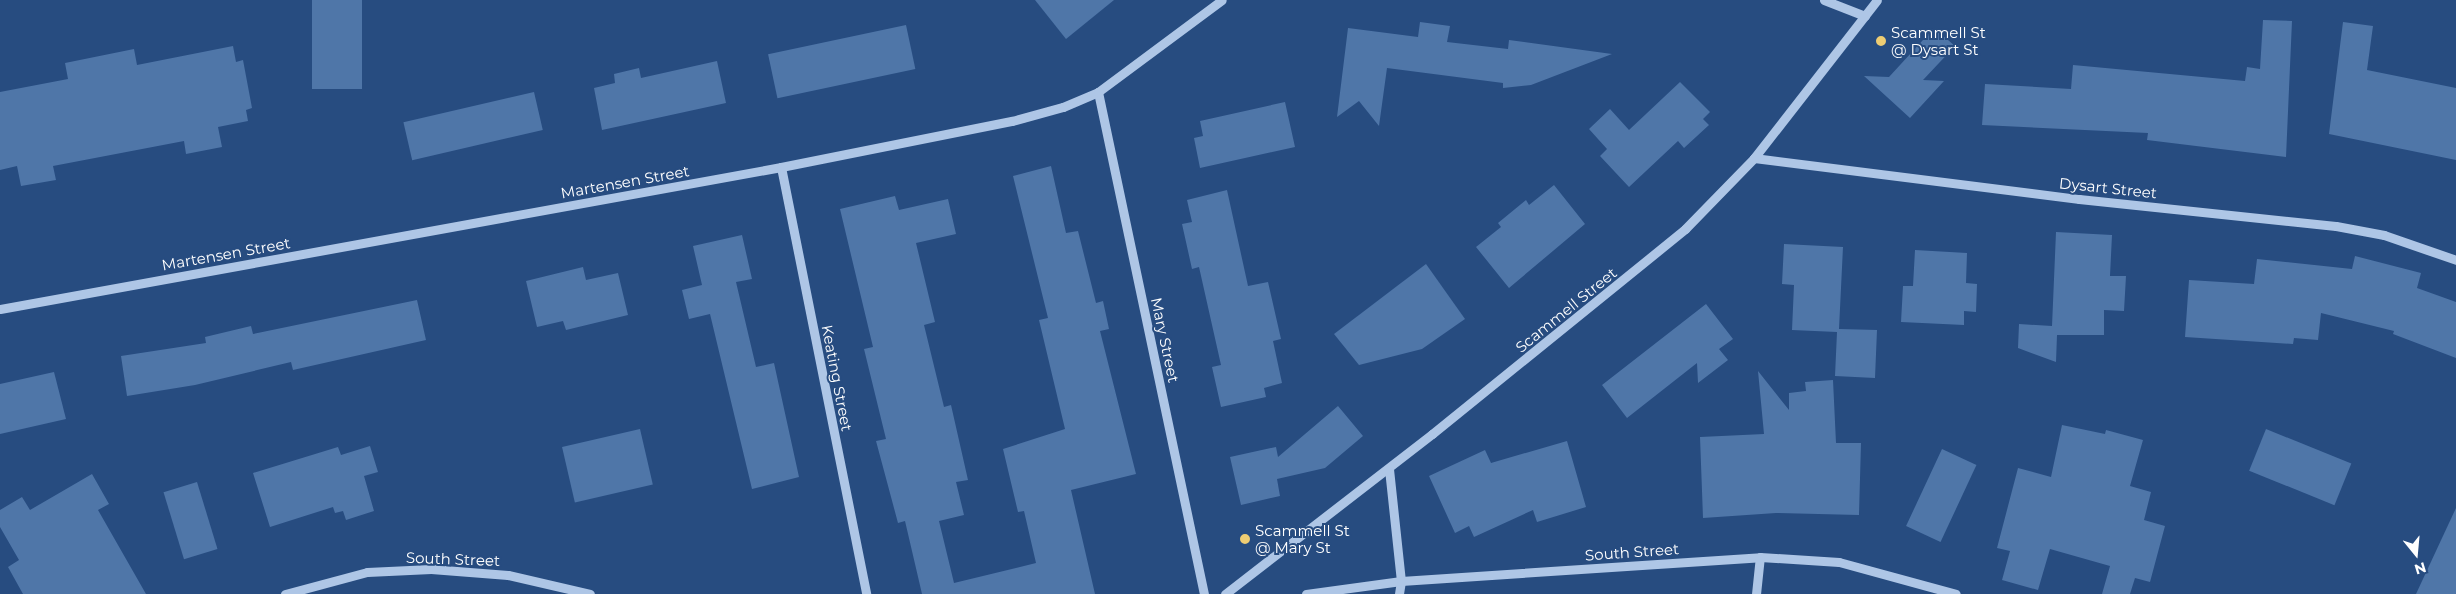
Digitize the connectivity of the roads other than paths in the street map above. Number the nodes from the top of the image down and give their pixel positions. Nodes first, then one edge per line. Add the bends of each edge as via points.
1 (1222, 0) edge
2 (1824, 0) edge
3 (1877, 0) edge
4 (1864, 16) junction
5 (1098, 92) junction
6 (1754, 158) junction
7 (781, 167) junction
8 (2456, 260) edge
9 (0, 310) edge
10 (1389, 469) junction
11 (1760, 558) junction
12 (1401, 581) junction
13 (284, 594) edge
14 (590, 594) edge
15 (866, 594) edge
16 (1204, 594) edge
17 (1225, 594) edge
18 (1306, 594) edge
19 (1399, 594) edge
20 (1756, 594) edge
21 (1956, 594) edge

1 - 5 street, Martensen Street
2 - 4 street
3 - 4 street, Scammell Street
4 - 6 street, Scammell Street
5 - 7 street, Martensen Street via 1063,107 1012,121
5 - 16 street, Mary Street
6 - 8 street, Dysart Street via 2069,198 2336,226 2384,235
6 - 10 street, Scammell Street via 1685,229 1610,294
7 - 9 street, Martensen Street
7 - 15 street, Keating Street
10 - 12 street
10 - 17 street, Scammell Street
11 - 12 street, South Street
11 - 20 street
11 - 21 street, South Street via 1839,562
12 - 18 street, South Street
12 - 19 street
13 - 14 street, South Street via 367,572 431,569 508,575

